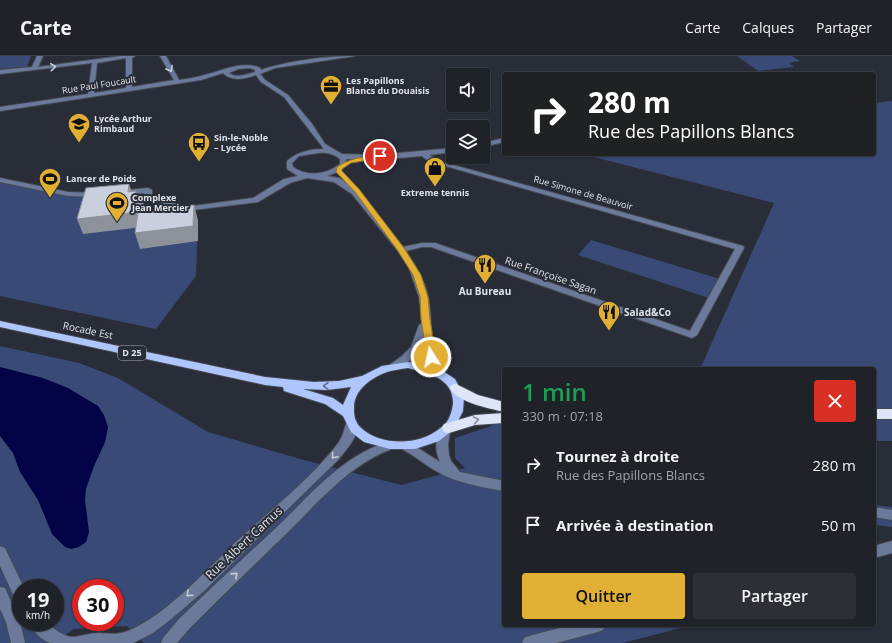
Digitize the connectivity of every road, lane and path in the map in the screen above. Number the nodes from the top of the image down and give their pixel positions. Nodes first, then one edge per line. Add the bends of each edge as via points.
1 (40, 56) edge
2 (129, 56) edge
3 (132, 56) edge
4 (163, 56) edge
5 (352, 56) edge
6 (94, 62) junction
7 (252, 66) junction
8 (278, 66) junction
9 (236, 67) junction
10 (34, 68) junction
11 (227, 71) junction
12 (0, 72) edge
13 (258, 72) junction
14 (234, 77) junction
15 (201, 78) junction
16 (177, 81) junction
17 (271, 86) junction
18 (129, 89) junction
19 (91, 95) junction
20 (0, 109) edge
21 (318, 137) junction
22 (502, 140) edge
23 (490, 143) edge
24 (446, 151) edge
25 (307, 152) junction
26 (332, 152) junction
27 (423, 153) junction
28 (341, 156) junction
29 (366, 158) junction
30 (340, 167) junction
31 (289, 168) junction
32 (310, 175) junction
33 (0, 180) edge
34 (281, 185) junction
35 (362, 198) junction
36 (401, 250) junction
37 (425, 319) junction
38 (0, 324) edge
39 (692, 335) joint
40 (393, 366) junction
41 (443, 376) junction
42 (364, 379) junction
43 (265, 381) junction
44 (456, 388) junction
45 (502, 406) edge
46 (876, 414) edge
47 (892, 414) edge
48 (502, 418) edge
49 (350, 419) junction
50 (447, 430) junction
51 (390, 445) junction
52 (406, 446) junction
53 (460, 477) junction
54 (502, 486) edge
55 (876, 512) edge
56 (892, 515) edge
57 (892, 547) edge
58 (876, 551) edge
59 (0, 552) edge
60 (13, 579) edge
61 (0, 593) edge
62 (590, 627) edge
63 (45, 631) edge
64 (117, 642) edge
65 (18, 643) edge
66 (69, 643) edge
67 (78, 643) edge
68 (168, 643) edge
69 (530, 643) edge

1 - 10 street
2 - 3 street
2 - 6 street
2 - 18 street
4 -> 16 street
5 - 8 street
10 -> 6 street
6 - 19 street
7 - 8 street
7 - 9 street
7 - 9 street via 244,60
7 - 13 street via 258,69
8 - 13 street
9 - 11 street, Rue Paul Foucault
10 - 12 street
11 - 14 street via 226,74
11 - 15 street, Rue Paul Foucault
13 - 14 street via 250,76
13 - 17 street via 261,80
14 - 15 street, Rue Paul Foucault
14 - 17 street
15 - 16 street, Rue Paul Foucault
16 - 18 street, Rue Paul Foucault
17 - 21 street via 286,96
18 - 19 street, Rue Paul Foucault
19 - 20 street, Rue Paul Foucault
21 - 25 street via 316,145
21 - 26 street
22 - 23 street
24 - 27 street
25 - 26 street
25 - 31 street via 292,158 288,164
26 - 28 street
27 - 29 street
27 - 39 street, Rue Simone de Beauvoir via 437,162 740,248
28 - 29 street
28 - 30 street via 344,161
29 - 30 street
30 - 32 street via 326,174
30 - 35 street via 339,172
31 - 32 street via 296,173
31 - 34 street via 290,176
32 - 34 street via 298,177
32 - 35 street via 336,180
33 - 34 street via 74,194 96,195 148,190 149,197 185,209 255,200
35 - 36 street
36 - 37 street via 421,286
36 - 39 street, Rue Françoise Sagan via 432,245
37 - 40 street via 422,334 413,352 408,358
37 - 41 street via 431,357
38 - 43 main road, Rocade Est / D 25
40 - 41 main road via 418,366
40 - 42 main road
41 - 44 main road
42 -> 43 main road, Rocade Est / D 25 via 331,386 301,386
42 - 49 main road via 353,389 349,397 347,406
43 - 49 main road, Rocade Est / D 25 via 329,401
44 - 45 highway via 474,399
44 - 50 main road via 460,408
46 - 47 highway
50 -> 48 highway via 475,420
49 - 51 main road via 367,437
49 -> 64 street, Rue Albert Camus via 351,431 331,460 191,592 142,631
50 - 52 main road via 427,442
50 - 53 street via 442,448 444,460
51 - 52 main road
68 -> 51 street, Rue Albert Camus via 184,624 335,479 370,452
52 - 53 street via 446,472
53 - 54 street
55 - 56 street
57 - 58 street
59 - 60 street
61 - 65 street via 13,622
62 - 69 street
63 - 66 street via 50,636
64 - 67 street via 98,640

